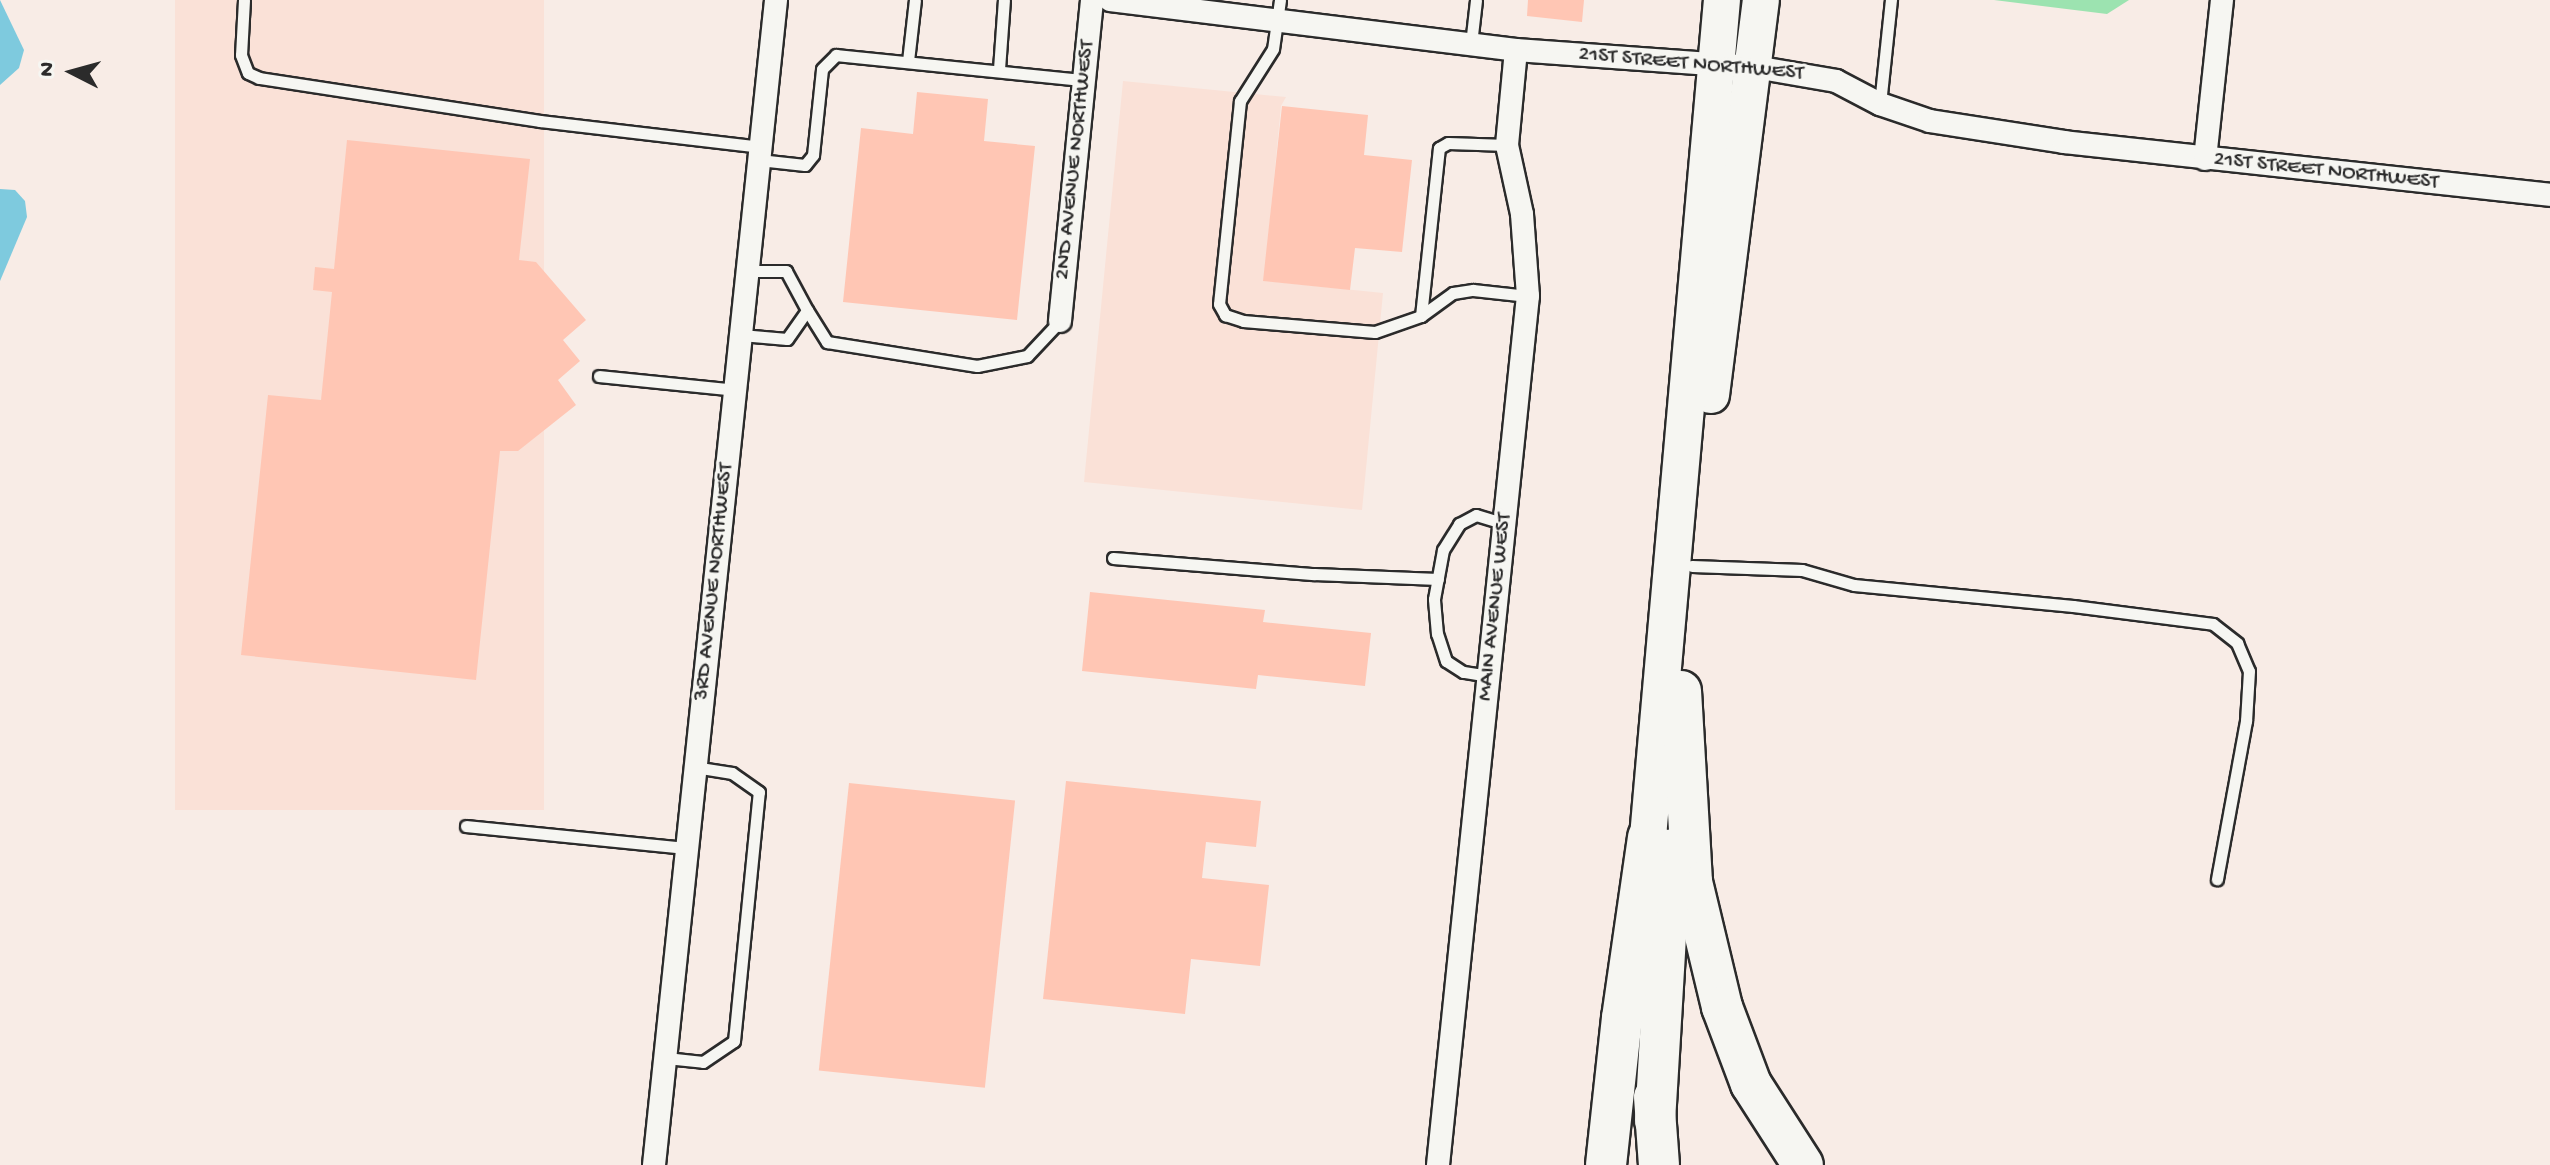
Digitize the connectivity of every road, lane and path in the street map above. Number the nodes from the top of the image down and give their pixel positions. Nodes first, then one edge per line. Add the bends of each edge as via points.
1 (244, 0) edge
2 (776, 0) edge
3 (915, 0) edge
4 (1004, 0) edge
5 (1092, 0) edge
6 (1110, 0) edge
7 (1476, 0) edge
8 (1722, 0) edge
9 (1761, 0) edge
10 (1891, 0) edge
11 (2222, 0) edge
12 (1278, 10) edge
13 (1471, 44) junction
14 (1516, 50) junction
15 (908, 61) junction
16 (1716, 66) junction
17 (1755, 67) junction
18 (999, 69) junction
19 (1084, 80) junction
20 (1880, 104) junction
21 (1507, 145) junction
22 (760, 154) junction
23 (2205, 159) junction
24 (2550, 195) edge
25 (748, 271) junction
26 (1528, 296) junction
27 (807, 310) junction
28 (1421, 316) junction
29 (1060, 321) joint
30 (741, 335) junction
31 (599, 376) dead end
32 (736, 390) junction
33 (1505, 524) junction
34 (1113, 558) dead end
35 (1692, 566) junction
36 (1438, 579) junction
37 (1489, 676) junction
38 (1681, 691) junction
39 (696, 767) junction
40 (466, 826) dead end
41 (1648, 837) junction
42 (688, 848) junction
43 (2217, 879) dead end
44 (666, 1058) junction
45 (1655, 1121) junction
46 (654, 1165) edge
47 (1438, 1165) edge
48 (1606, 1165) edge
49 (1659, 1165) edge
50 (1803, 1165) edge

1 - 22 lane via 241,55 248,73 259,78
2 - 22 street, 3RD AVENUE NORTHWEST
3 - 15 lane
4 - 18 lane
5 - 19 street, 2ND AVENUE NORTHWEST
6 - 12 street, 21ST STREET NORTHWEST
7 - 13 lane
8 - 16 main road
9 - 17 main road
10 - 20 lane
11 - 23 street
12 - 13 street, 21ST STREET NORTHWEST
12 - 28 lane via 1273,49 1240,101 1219,304 1225,315 1243,321 1375,332
13 - 14 street, 21ST STREET NORTHWEST
14 - 16 street, 21ST STREET NORTHWEST
14 - 21 street, MAIN AVENUE WEST
15 - 18 lane
15 - 22 lane via 836,55 822,69 813,155 805,165
16 - 17 street, 21ST STREET NORTHWEST
16 - 41 main road
17 - 20 street, 21ST STREET NORTHWEST via 1836,81
17 - 35 main road via 1726,261
18 - 19 lane
19 - 29 street, 2ND AVENUE NORTHWEST
20 - 23 street, 21ST STREET NORTHWEST via 1930,121
21 - 26 street, MAIN AVENUE WEST via 1522,214
21 - 28 lane via 1459,143 1439,148
22 - 25 street, 3RD AVENUE NORTHWEST
23 - 24 street, 21ST STREET NORTHWEST
25 - 27 lane via 786,271
25 - 30 street, 3RD AVENUE NORTHWEST
26 - 28 lane via 1453,293
26 - 33 street, MAIN AVENUE WEST
27 - 29 lane via 827,342 977,366 1027,356
27 - 30 lane via 787,339
30 - 32 street, 3RD AVENUE NORTHWEST
31 - 32 lane
32 - 39 street, 3RD AVENUE NORTHWEST
33 - 36 lane via 1476,515 1459,524 1443,550
33 - 37 street, MAIN AVENUE WEST
34 - 36 lane
35 - 38 main road
35 - 43 lane via 1802,570 1854,585 2213,624 2237,643 2249,671 2246,721
36 - 37 lane via 1437,634 1446,661 1463,672
37 - 47 street, MAIN AVENUE WEST
38 - 45 highway
38 - 50 highway via 1692,882 1722,1007 1751,1084
39 - 42 street, 3RD AVENUE NORTHWEST
39 - 44 lane via 732,773 759,792 734,1041 703,1062
40 - 42 lane
41 - 45 highway
41 - 48 highway
42 - 44 street, 3RD AVENUE NORTHWEST
44 - 46 street, 3RD AVENUE NORTHWEST
45 - 49 highway

